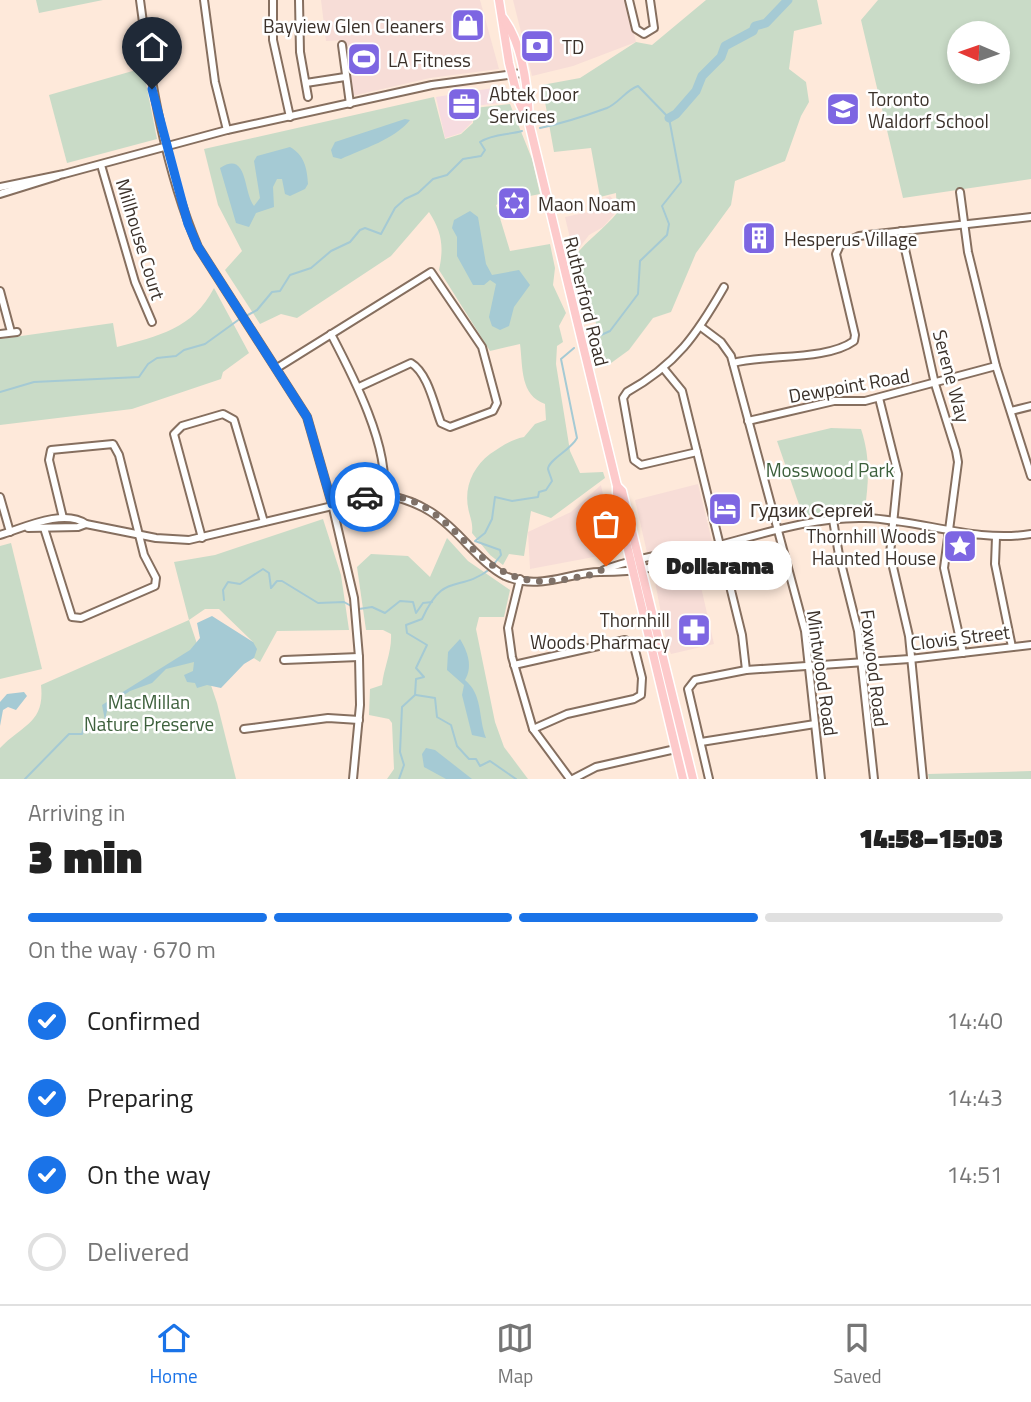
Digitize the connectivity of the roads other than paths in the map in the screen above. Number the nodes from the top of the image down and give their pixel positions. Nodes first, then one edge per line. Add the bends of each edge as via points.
1 (140, 0) edge
2 (204, 0) edge
3 (273, 0) edge
4 (299, 0) edge
5 (499, 0) edge
6 (629, 0) edge
7 (651, 0) edge
8 (342, 45) dead end
9 (517, 74) junction
10 (345, 77) junction
11 (306, 83) junction
12 (308, 97) dead end
13 (350, 104) junction
14 (290, 117) junction
15 (227, 130) junction
16 (166, 145) junction
17 (101, 164) junction
18 (60, 175) junction
19 (0, 187) edge
20 (960, 192) dead end
21 (0, 194) edge
22 (1031, 217) edge
23 (965, 222) junction
24 (901, 231) junction
25 (724, 287) dead end
26 (1, 296) edge
27 (152, 322) dead end
28 (701, 327) junction
29 (0, 334) edge
30 (331, 334) junction
31 (733, 363) junction
32 (996, 366) junction
33 (277, 368) junction
34 (664, 369) junction
35 (936, 384) junction
36 (359, 387) junction
37 (879, 398) junction
38 (1031, 406) edge
39 (1011, 411) junction
40 (748, 421) junction
41 (697, 452) junction
42 (1030, 467) edge
43 (1031, 476) edge
44 (383, 494) junction
45 (0, 497) edge
46 (332, 504) junction
47 (64, 518) junction
48 (833, 520) junction
49 (893, 522) junction
50 (264, 523) junction
51 (86, 524) junction
52 (28, 528) junction
53 (44, 528) junction
54 (780, 530) junction
55 (948, 531) junction
56 (10, 532) junction
57 (1031, 534) edge
58 (0, 535) edge
59 (140, 535) junction
60 (996, 537) junction
61 (202, 538) junction
62 (720, 546) junction
63 (636, 565) junction
64 (520, 579) junction
65 (1031, 645) edge
66 (1012, 647) junction
67 (963, 653) junction
68 (359, 657) junction
69 (910, 659) junction
70 (284, 660) dead end
71 (859, 662) junction
72 (809, 664) junction
73 (514, 665) junction
74 (747, 670) junction
75 (359, 720) junction
76 (815, 724) junction
77 (244, 729) dead end
78 (533, 729) junction
79 (701, 742) junction
80 (680, 748) junction
81 (354, 779) edge
82 (571, 779) edge
83 (683, 779) edge
84 (693, 779) edge
85 (709, 779) edge
86 (821, 779) edge
87 (874, 779) edge
88 (923, 779) edge

1 - 16 street via 152,89
2 - 15 street
3 - 14 street via 273,40
4 - 11 street
5 - 9 main road, Rutherford Road via 502,32
6 - 7 street via 636,29 644,34 654,28
8 - 10 street
9 - 13 street via 432,85
9 - 63 main road, Rutherford Road via 519,102 529,123 617,486 615,494
10 - 11 street
10 - 13 street
11 - 12 street
13 - 14 street
14 - 15 street
15 - 16 street
16 - 17 street
16 - 33 street via 193,236
17 - 18 street
17 - 27 street, Millhouse Court via 135,282
18 - 19 street
18 - 21 street
20 - 23 street
22 - 23 street
23 - 24 street
23 - 32 street
24 - 31 street via 859,236 841,244 836,253 855,335 852,344 789,358 755,357
24 - 35 street, Serene Way
25 - 28 street
26 - 29 street via 14,332
28 - 31 street via 721,342
28 - 34 street
30 - 33 street
30 - 36 street
30 - 36 street via 431,272 482,347 497,403 493,411 450,427 441,423 418,366 411,363
31 - 40 street, Mintwood Road
32 - 35 street, Dewpoint Road
32 - 39 street
33 - 46 street via 307,417
34 - 41 street via 682,391
34 - 41 street via 623,398 634,460 640,465
35 - 37 street, Dewpoint Road
35 - 55 street, Serene Way via 958,462
36 - 44 street via 383,466
37 - 40 street, Dewpoint Road via 834,401
37 - 49 street via 898,474
38 - 39 street
39 - 42 street
40 - 54 street, Mintwood Road
41 - 62 street
42 - 43 street
44 - 46 street
44 - 64 street via 440,516 483,561 505,576
45 - 56 street
46 - 50 street
46 - 68 street via 350,583
47 - 51 street
47 - 52 street
47 - 59 street via 48,460 51,450 110,443 119,455
48 - 49 street
48 - 54 street
48 - 71 street, Foxwood Road via 858,631
49 - 55 street
49 - 69 street via 890,554
50 - 61 street
50 - 61 street via 234,420 223,414 182,426 174,434
51 - 53 street
51 - 59 street
52 - 53 street
52 - 56 street
53 - 59 street via 71,615 78,618 155,586
54 - 62 street
54 - 72 street, Mintwood Road
55 - 60 street
55 - 67 street, Serene Way via 944,568
56 - 58 street
57 - 60 street
59 - 61 street
60 - 66 street via 995,564
62 - 63 street via 674,560
62 - 74 street
63 - 64 street via 606,566 601,572 564,580
63 - 80 main road, Rutherford Road
64 - 73 street via 509,628
65 - 66 street, Clovis Street
66 - 67 street, Clovis Street
67 - 69 street, Clovis Street
68 - 70 street
68 - 75 street
69 - 71 street, Clovis Street
69 - 88 street
71 - 72 street, Clovis Street
71 - 87 street, Foxwood Road
72 - 74 street, Clovis Street
72 - 76 street, Mintwood Road
73 - 78 street
73 - 78 street via 625,640 634,646 641,695 567,714
74 - 79 street, Clovis Street via 695,680 688,689
75 - 77 street via 328,718
75 - 81 street
76 - 79 street
76 - 86 street, Mintwood Road
78 - 82 street
79 - 85 street
80 - 82 street via 596,767
80 - 83 main road, Rutherford Road
80 - 84 main road, Rutherford Road

